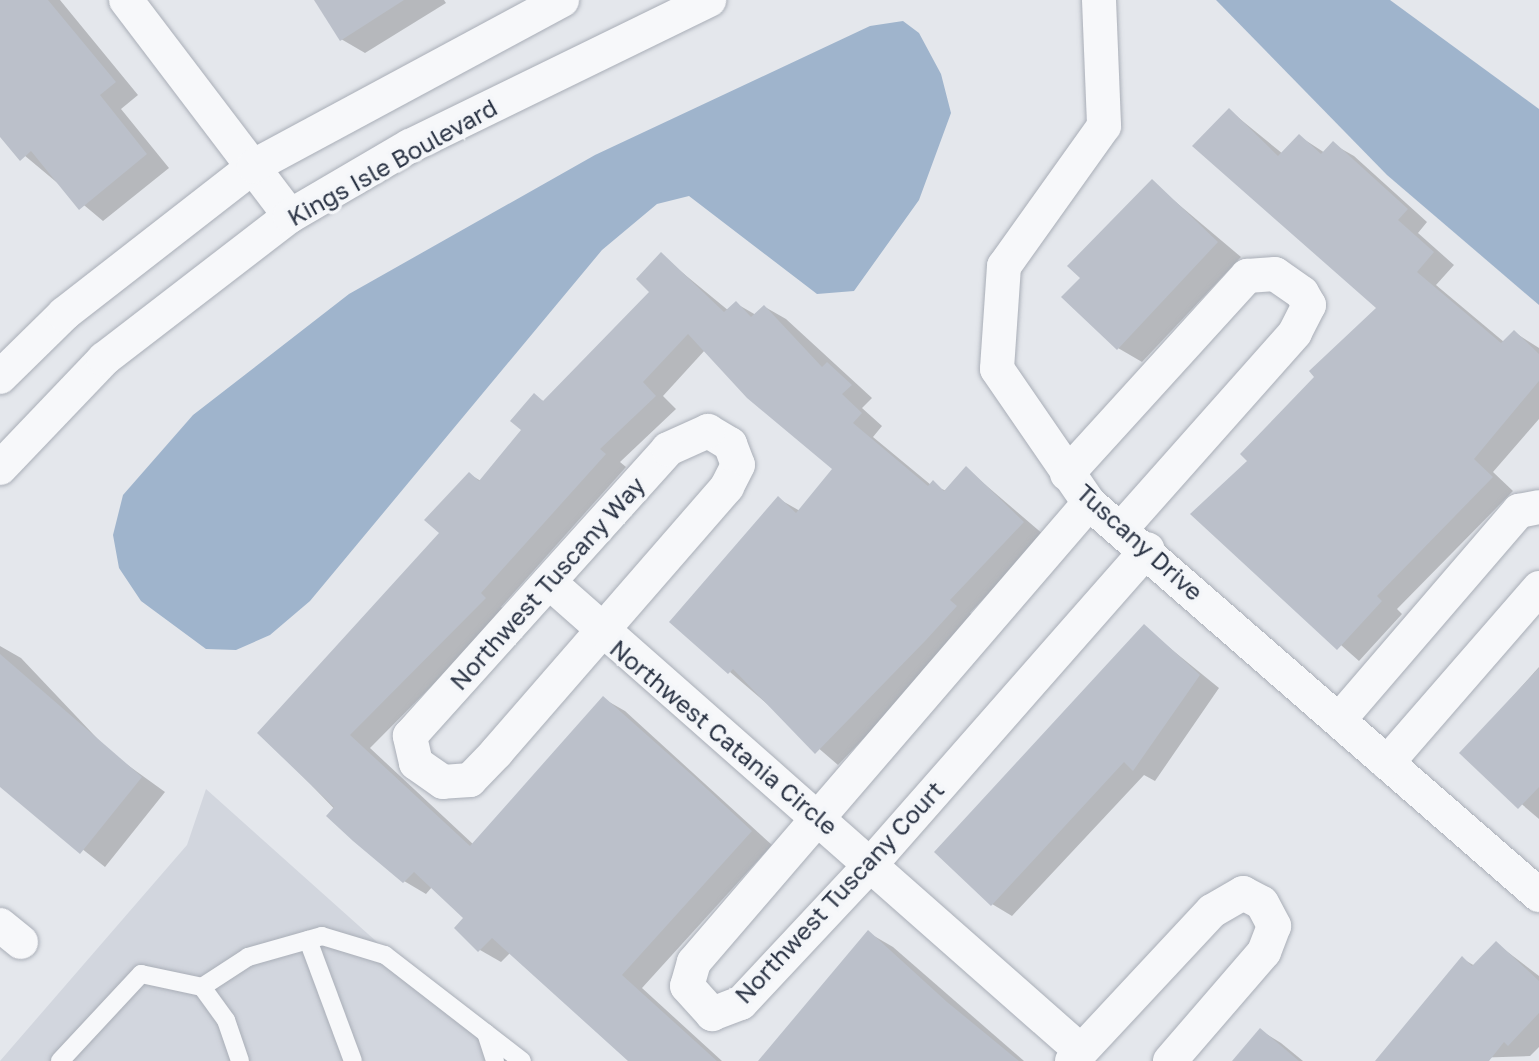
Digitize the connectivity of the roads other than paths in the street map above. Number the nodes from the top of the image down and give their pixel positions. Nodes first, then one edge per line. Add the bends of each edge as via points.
1 (126, 0) edge
2 (562, 0) edge
3 (709, 0) edge
4 (1099, 0) edge
5 (254, 166) junction
6 (290, 216) junction
7 (0, 377) edge
8 (0, 468) edge
9 (1067, 474) junction
10 (1089, 503) junction
11 (1539, 507) edge
12 (1135, 538) junction
13 (549, 582) junction
14 (1539, 588) edge
15 (600, 632) junction
16 (1339, 720) junction
17 (1387, 763) junction
18 (818, 816) junction
19 (871, 864) junction
20 (1539, 895) edge
21 (308, 940) junction
22 (202, 987) junction
23 (486, 1033) junction
24 (1076, 1056) edge
25 (60, 1061) edge
26 (240, 1061) edge
27 (353, 1061) edge
28 (495, 1061) edge
29 (522, 1061) edge
30 (1170, 1061) edge

1 - 5 street
2 - 5 street
3 - 6 street, Kings Isle Boulevard via 410,146
4 - 9 street, Tuscany Drive via 1104,126 1004,266 997,369
5 - 6 street
5 - 7 street via 64,314
6 - 8 street, Kings Isle Boulevard via 104,359
9 - 10 street, Tuscany Drive
9 - 12 street, Northwest Tuscany Court via 1247,276 1275,274 1302,293 1309,305 1295,333
10 - 12 street, Tuscany Drive
10 - 18 street, Northwest Tuscany Court
11 - 16 street via 1519,511
12 - 16 street, Tuscany Drive
12 - 19 street, Northwest Tuscany Court
13 - 15 street, Northwest Catania Circle
13 - 15 street, Northwest Tuscany Way via 668,449 708,431 730,444 738,465 727,487
13 - 15 street, Northwest Tuscany Way via 410,736 416,763 443,782 470,780
14 - 17 street
15 - 18 street, Northwest Catania Circle
16 - 17 street, Tuscany Drive
17 - 20 street, Tuscany Drive
18 - 19 street, Northwest Catania Circle
18 - 19 street, Northwest Tuscany Court via 694,962 687,986 712,1014 741,1003
19 - 24 street, Northwest Catania Circle
21 - 22 lane via 248,957
21 - 23 lane via 322,936 385,955
21 - 27 lane
22 - 25 lane via 141,974
22 - 26 lane via 226,1020
23 - 28 lane
23 - 29 lane
24 - 30 street via 1212,911 1243,893 1262,903 1274,926 1264,952

